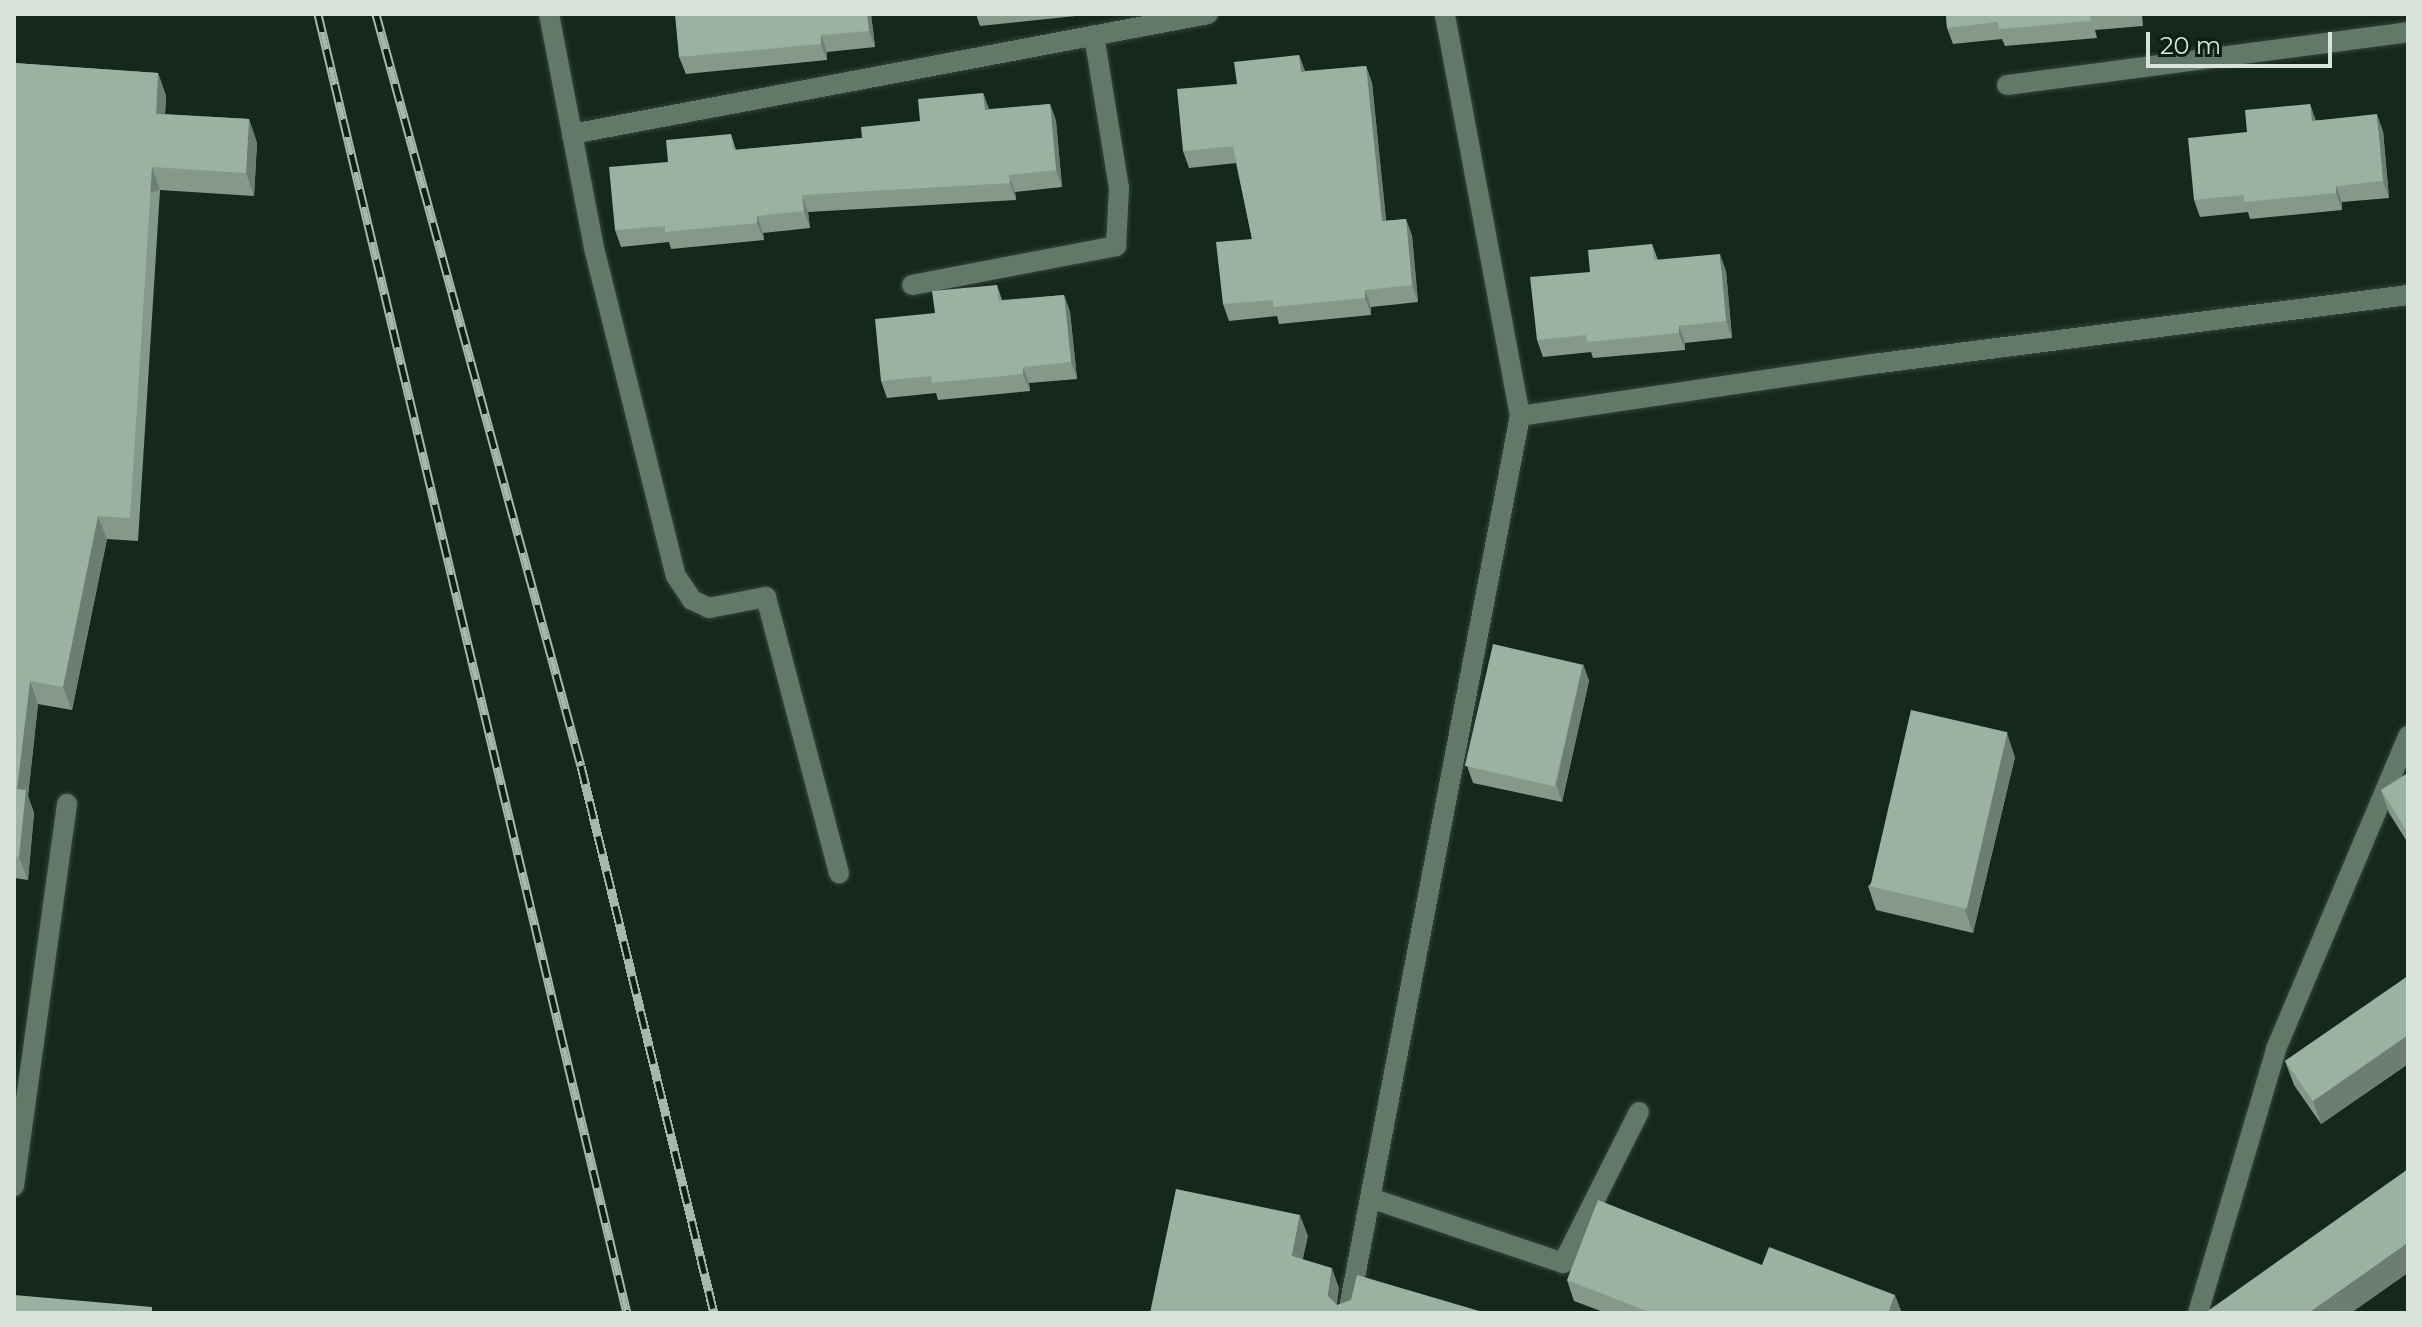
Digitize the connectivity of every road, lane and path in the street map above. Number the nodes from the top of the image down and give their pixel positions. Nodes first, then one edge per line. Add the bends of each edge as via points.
1 (549, 14) edge
2 (1208, 14) edge
3 (1445, 14) edge
4 (2408, 32) edge
5 (1094, 35) junction
6 (2007, 85) dead end
7 (572, 134) junction
8 (912, 285) dead end
9 (2408, 295) edge
10 (1520, 416) junction
11 (2408, 736) edge
12 (67, 804) dead end
13 (839, 874) dead end
14 (1639, 1112) dead end
15 (14, 1186) edge
16 (1370, 1198) junction
17 (1348, 1313) edge
18 (2198, 1313) edge

1 - 7 street
2 - 5 street
3 - 10 street
4 - 6 street
5 - 7 street
5 - 8 street via 1119,188 1116,246
7 - 13 street via 595,252 676,576 692,600 709,608 766,597
9 - 10 street
10 - 16 street
11 - 18 street via 2276,1049
12 - 15 street
14 - 16 street via 1563,1263
16 - 17 street

